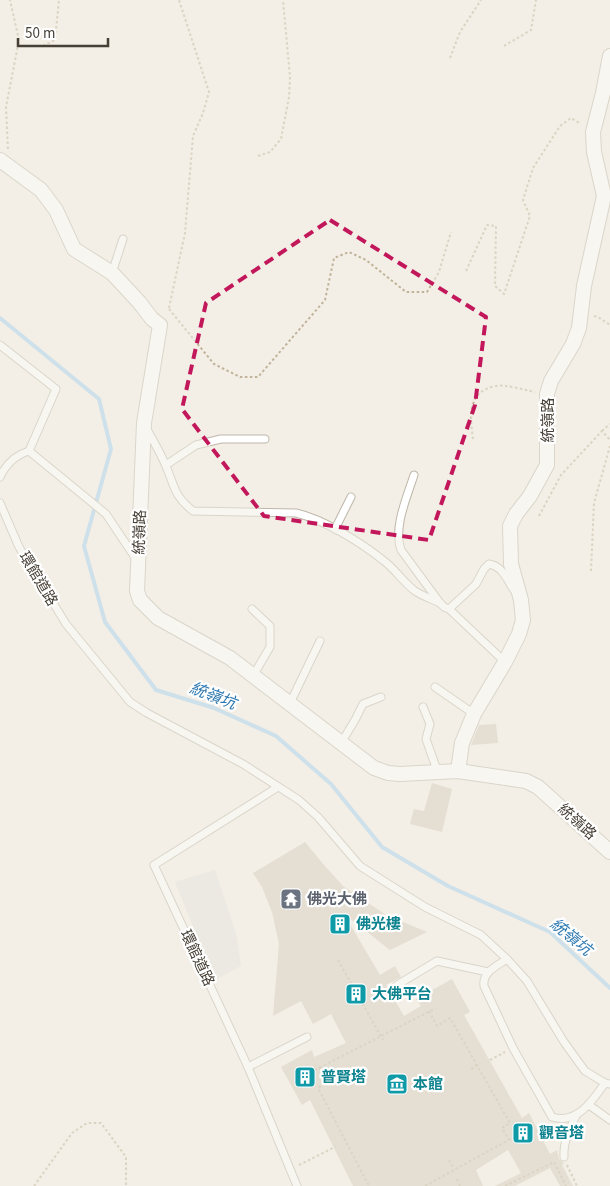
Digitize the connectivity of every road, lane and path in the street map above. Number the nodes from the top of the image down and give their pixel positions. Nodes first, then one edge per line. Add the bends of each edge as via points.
1 (10, 0) edge
2 (58, 0) edge
3 (179, 0) edge
4 (283, 0) edge
5 (481, 0) edge
6 (536, 0) edge
7 (43, 46) dead end
8 (504, 46) dead end
9 (610, 56) edge
10 (450, 58) dead end
11 (593, 132) junction
12 (258, 156) dead end
13 (4, 163) edge
14 (451, 232) dead end
15 (123, 239) dead end
16 (466, 272) dead end
17 (112, 273) junction
18 (580, 314) junction
19 (610, 325) edge
20 (0, 345) edge
21 (547, 394) junction
22 (144, 423) junction
23 (610, 424) edge
24 (602, 431) junction
25 (265, 439) dead end
26 (473, 439) dead end
27 (610, 440) edge
28 (610, 446) edge
29 (29, 451) junction
30 (166, 465) junction
31 (414, 475) dead end
32 (0, 477) edge
33 (351, 497) dead end
34 (0, 503) edge
35 (539, 516) dead end
36 (335, 529) junction
37 (139, 564) junction
38 (591, 571) dead end
39 (520, 600) junction
40 (440, 602) junction
41 (252, 609) dead end
42 (450, 609) junction
43 (320, 641) dead end
44 (505, 662) junction
45 (253, 676) junction
46 (435, 687) dead end
47 (381, 697) dead end
48 (290, 703) junction
49 (423, 707) dead end
50 (474, 714) junction
51 (341, 743) junction
52 (458, 772) junction
53 (438, 773) junction
54 (278, 787) junction
55 (610, 852) edge
56 (507, 958) junction
57 (338, 960) dead end
58 (488, 972) junction
59 (397, 984) dead end
60 (436, 1008) dead end
61 (429, 1011) junction
62 (380, 1036) junction
63 (307, 1037) dead end
64 (383, 1040) dead end
65 (513, 1048) junction
66 (490, 1060) dead end
67 (477, 1066) junction
68 (248, 1067) junction
69 (319, 1067) junction
70 (471, 1069) dead end
71 (315, 1070) dead end
72 (607, 1084) edge
73 (589, 1105) junction
74 (577, 1114) junction
75 (610, 1120) edge
76 (514, 1137) dead end
77 (350, 1140) dead end
78 (509, 1140) junction
79 (345, 1142) junction
80 (335, 1146) dead end
81 (564, 1157) joint
82 (449, 1160) dead end
83 (454, 1169) junction
84 (290, 1170) junction
85 (457, 1179) dead end
86 (34, 1186) edge
87 (126, 1186) edge
88 (297, 1186) edge
89 (369, 1186) edge
90 (425, 1186) edge
91 (460, 1186) edge
92 (505, 1186) edge
93 (566, 1186) edge
94 (577, 1186) edge

1 - 13 path via 19,40 6,107
2 - 7 path via 55,40
3 - 14 path via 208,92 193,136 185,233 169,309 214,364 240,377 258,377 325,300 334,258 349,252 366,260 406,292 426,292 439,272
4 - 12 path via 289,97 281,139 270,152
5 - 10 path via 460,32
6 - 8 path via 531,30
9 - 11 street, 統嶺路
11 - 16 path via 572,118 560,126 532,168 523,200 530,216 504,294 496,286 496,226 487,225
11 - 18 street, 統嶺路 via 604,196
13 - 17 street, 統嶺路 via 41,190 56,210 74,249
15 - 17 lane
17 - 22 street, 統嶺路 via 160,325
18 - 19 path via 598,317
18 - 21 street, 統嶺路 via 573,344
20 - 29 lane via 56,389
21 - 26 path via 497,386 482,392 472,403
21 - 39 street, 統嶺路 via 548,465 510,526 511,564
22 - 30 lane
22 - 37 street, 統嶺路
23 - 24 path
24 - 27 path
24 - 35 path via 561,475
25 - 30 lane via 221,439 196,445
28 - 38 path via 594,503
29 - 32 lane via 10,462
29 - 37 lane via 106,514
30 - 36 lane via 175,492 193,511 296,513 310,516
31 - 40 lane via 398,530 398,542
33 - 36 lane
34 - 54 lane, 環館道路 via 19,546 66,624 130,702 243,764
36 - 40 lane via 387,562 415,592
37 - 45 street, 統嶺路 via 137,591 149,611 169,626 230,658
39 - 42 lane via 502,571 489,564 476,584
39 - 44 street, 統嶺路 via 524,620
40 - 42 lane
41 - 45 lane via 270,626 270,647
42 - 44 lane
43 - 48 lane
44 - 50 street, 統嶺路
45 - 48 street, 統嶺路
46 - 50 lane
47 - 51 lane via 362,704
48 - 51 street, 統嶺路
49 - 53 lane via 430,724 426,739
50 - 52 street, 統嶺路 via 462,743
51 - 53 street, 統嶺路 via 374,768 388,773
52 - 53 street, 統嶺路
52 - 55 street, 統嶺路 via 526,781 538,787
54 - 56 lane, 環館道路 via 318,816 360,866 424,907 481,935
54 - 68 lane, 環館道路 via 154,865
56 - 58 lane
56 - 72 lane, 環館道路 via 527,981 564,1042 586,1070
57 - 62 path
58 - 59 lane via 437,961
58 - 65 lane via 484,986
60 - 61 path
61 - 62 path
61 - 67 path via 437,1026 450,1018
62 - 64 path
62 - 69 path
63 - 68 lane
65 - 66 path
65 - 74 lane via 552,1117
67 - 70 path
67 - 78 path via 510,1123 502,1128
68 - 84 lane, 環館道路
69 - 71 path
69 - 79 path via 327,1083 318,1088
72 - 73 lane
73 - 74 lane
73 - 75 lane
74 - 81 lane via 563,1147
76 - 78 path
77 - 79 path
78 - 83 path
79 - 89 path
80 - 84 path
81 - 94 path
82 - 83 path
83 - 90 path
84 - 88 lane, 環館道路
85 - 91 path
86 - 87 path via 72,1133 87,1123 101,1123 126,1157
92 - 93 path via 554,1162

